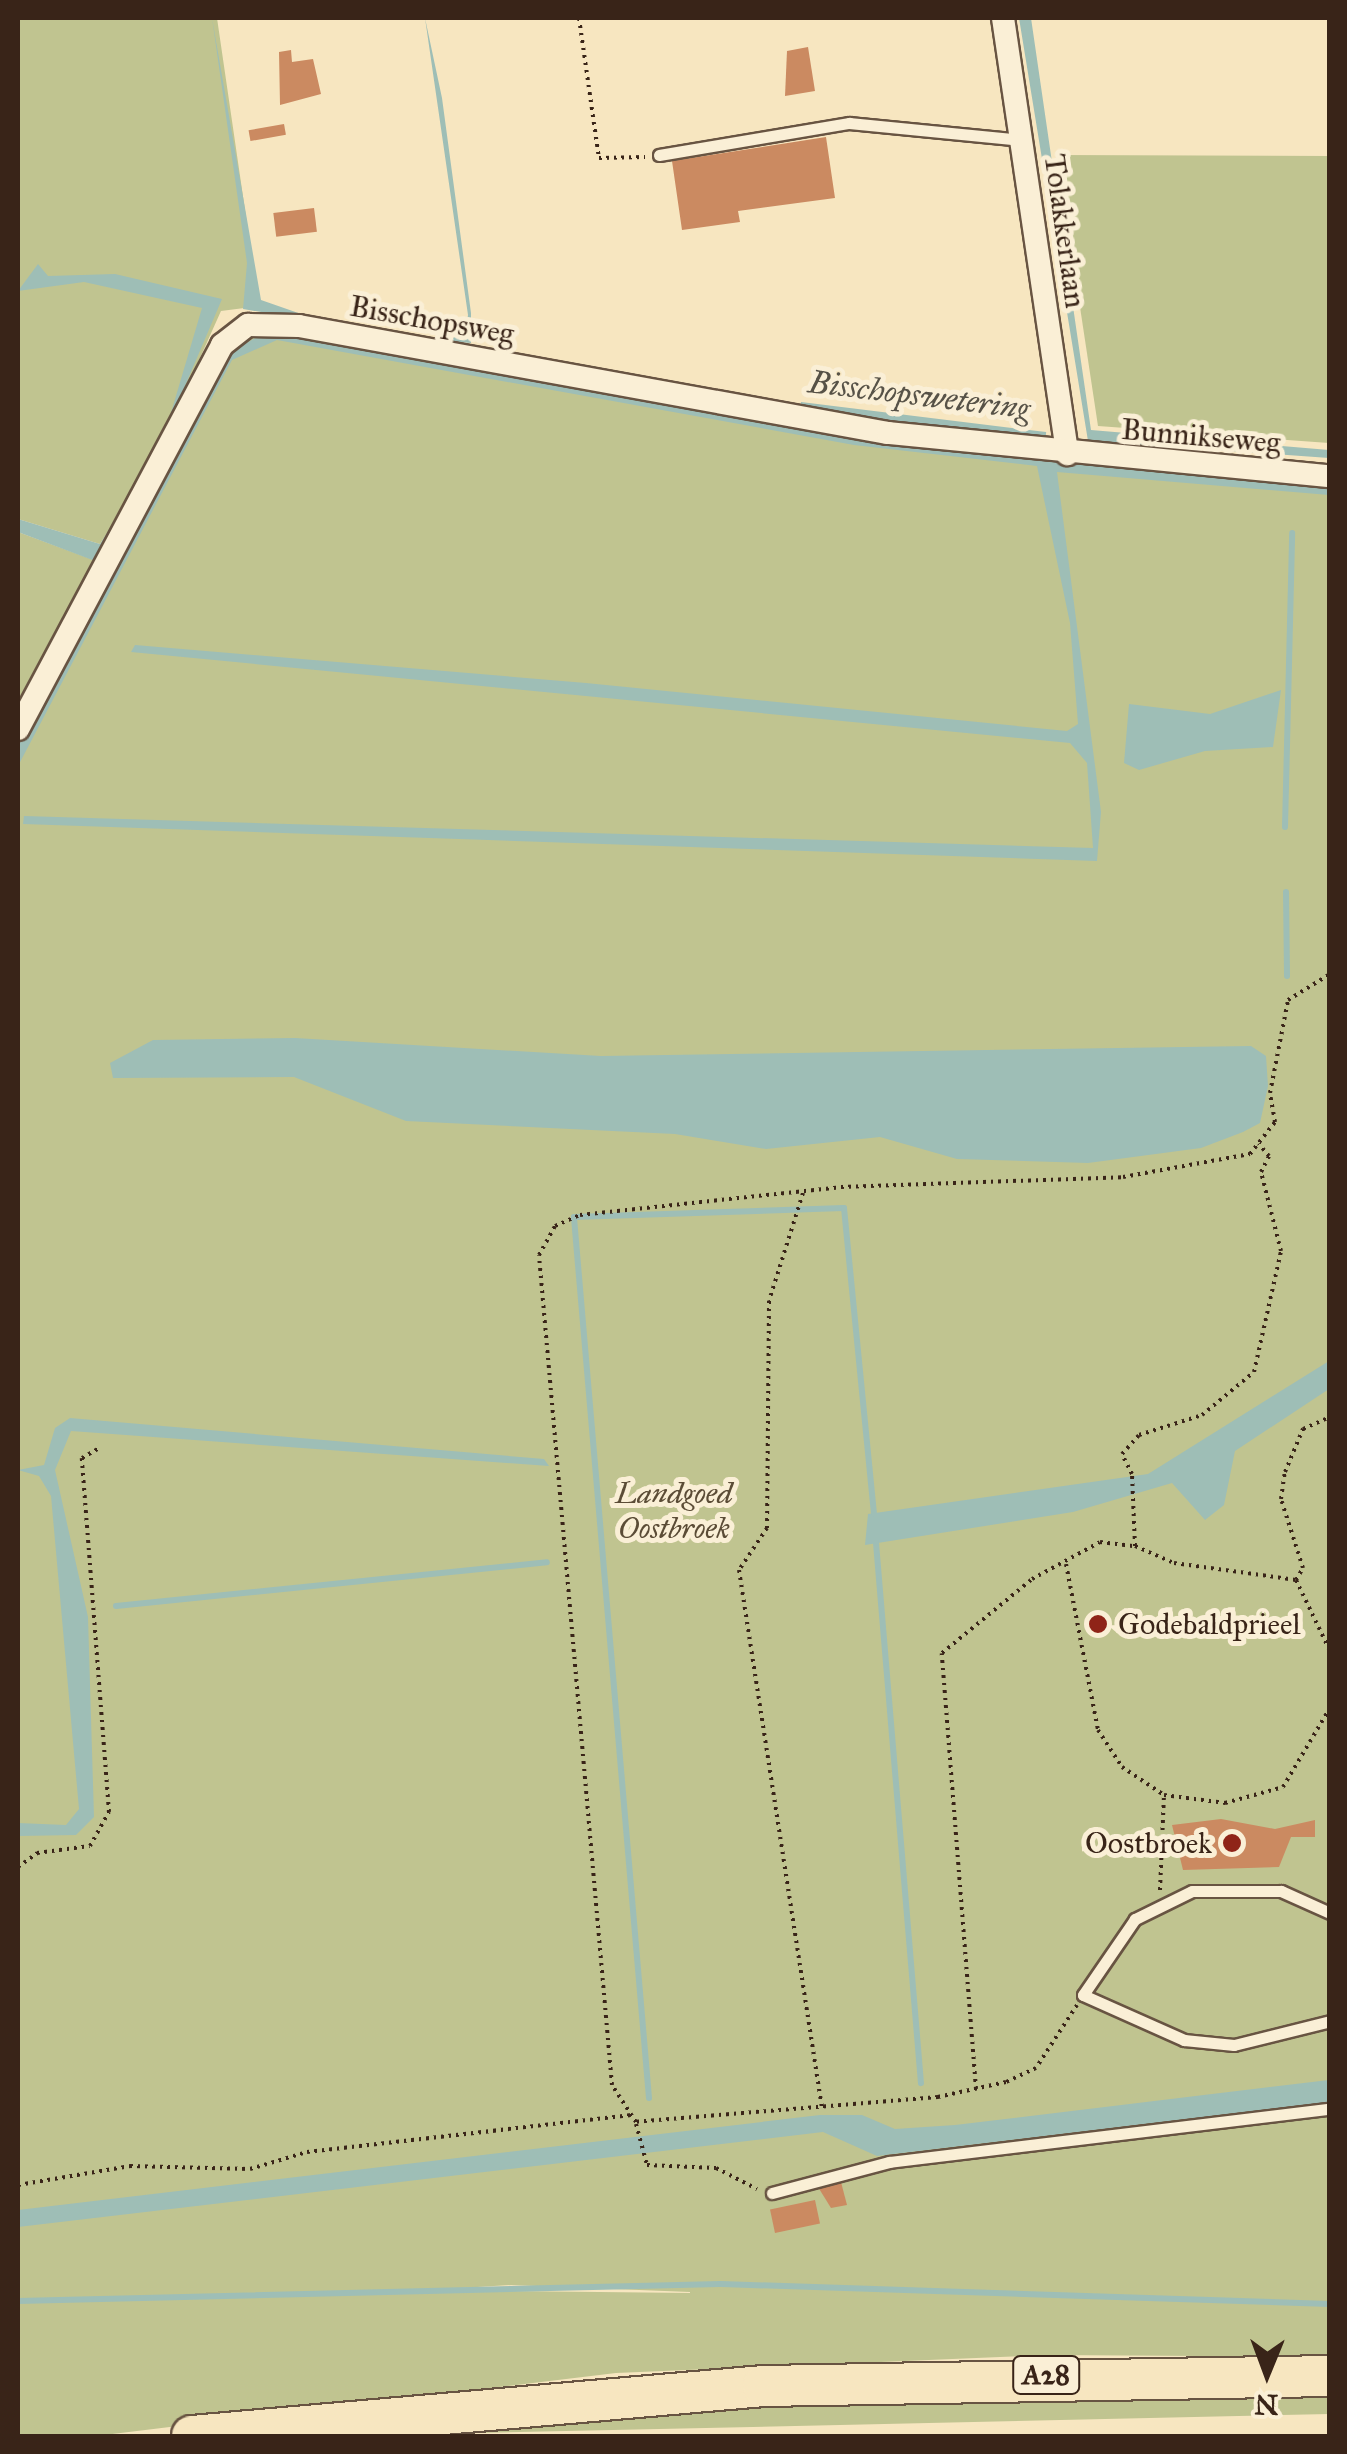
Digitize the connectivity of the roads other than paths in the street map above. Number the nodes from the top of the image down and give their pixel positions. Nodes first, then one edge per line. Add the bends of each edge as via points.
1 (1003, 18) edge
2 (1022, 140) junction
3 (660, 155) road end
4 (1068, 454) junction
5 (1330, 476) edge
6 (18, 730) edge
7 (1330, 1912) edge
8 (1330, 2020) edge
9 (1330, 2109) edge
10 (772, 2193) road end
11 (1330, 2376) edge
12 (192, 2436) edge

1 - 2 street, Tolakkerlaan
2 - 3 lane via 848,123
2 - 4 street, Tolakkerlaan
4 - 5 street, Bunnikseweg
4 - 6 street, Bisschopsweg via 838,426 299,326 248,325 222,346
7 - 8 lane via 1281,1891 1192,1892 1135,1919 1083,1995 1184,2040 1234,2045
9 - 10 lane via 889,2162
11 - 12 highway, A28 via 763,2386

